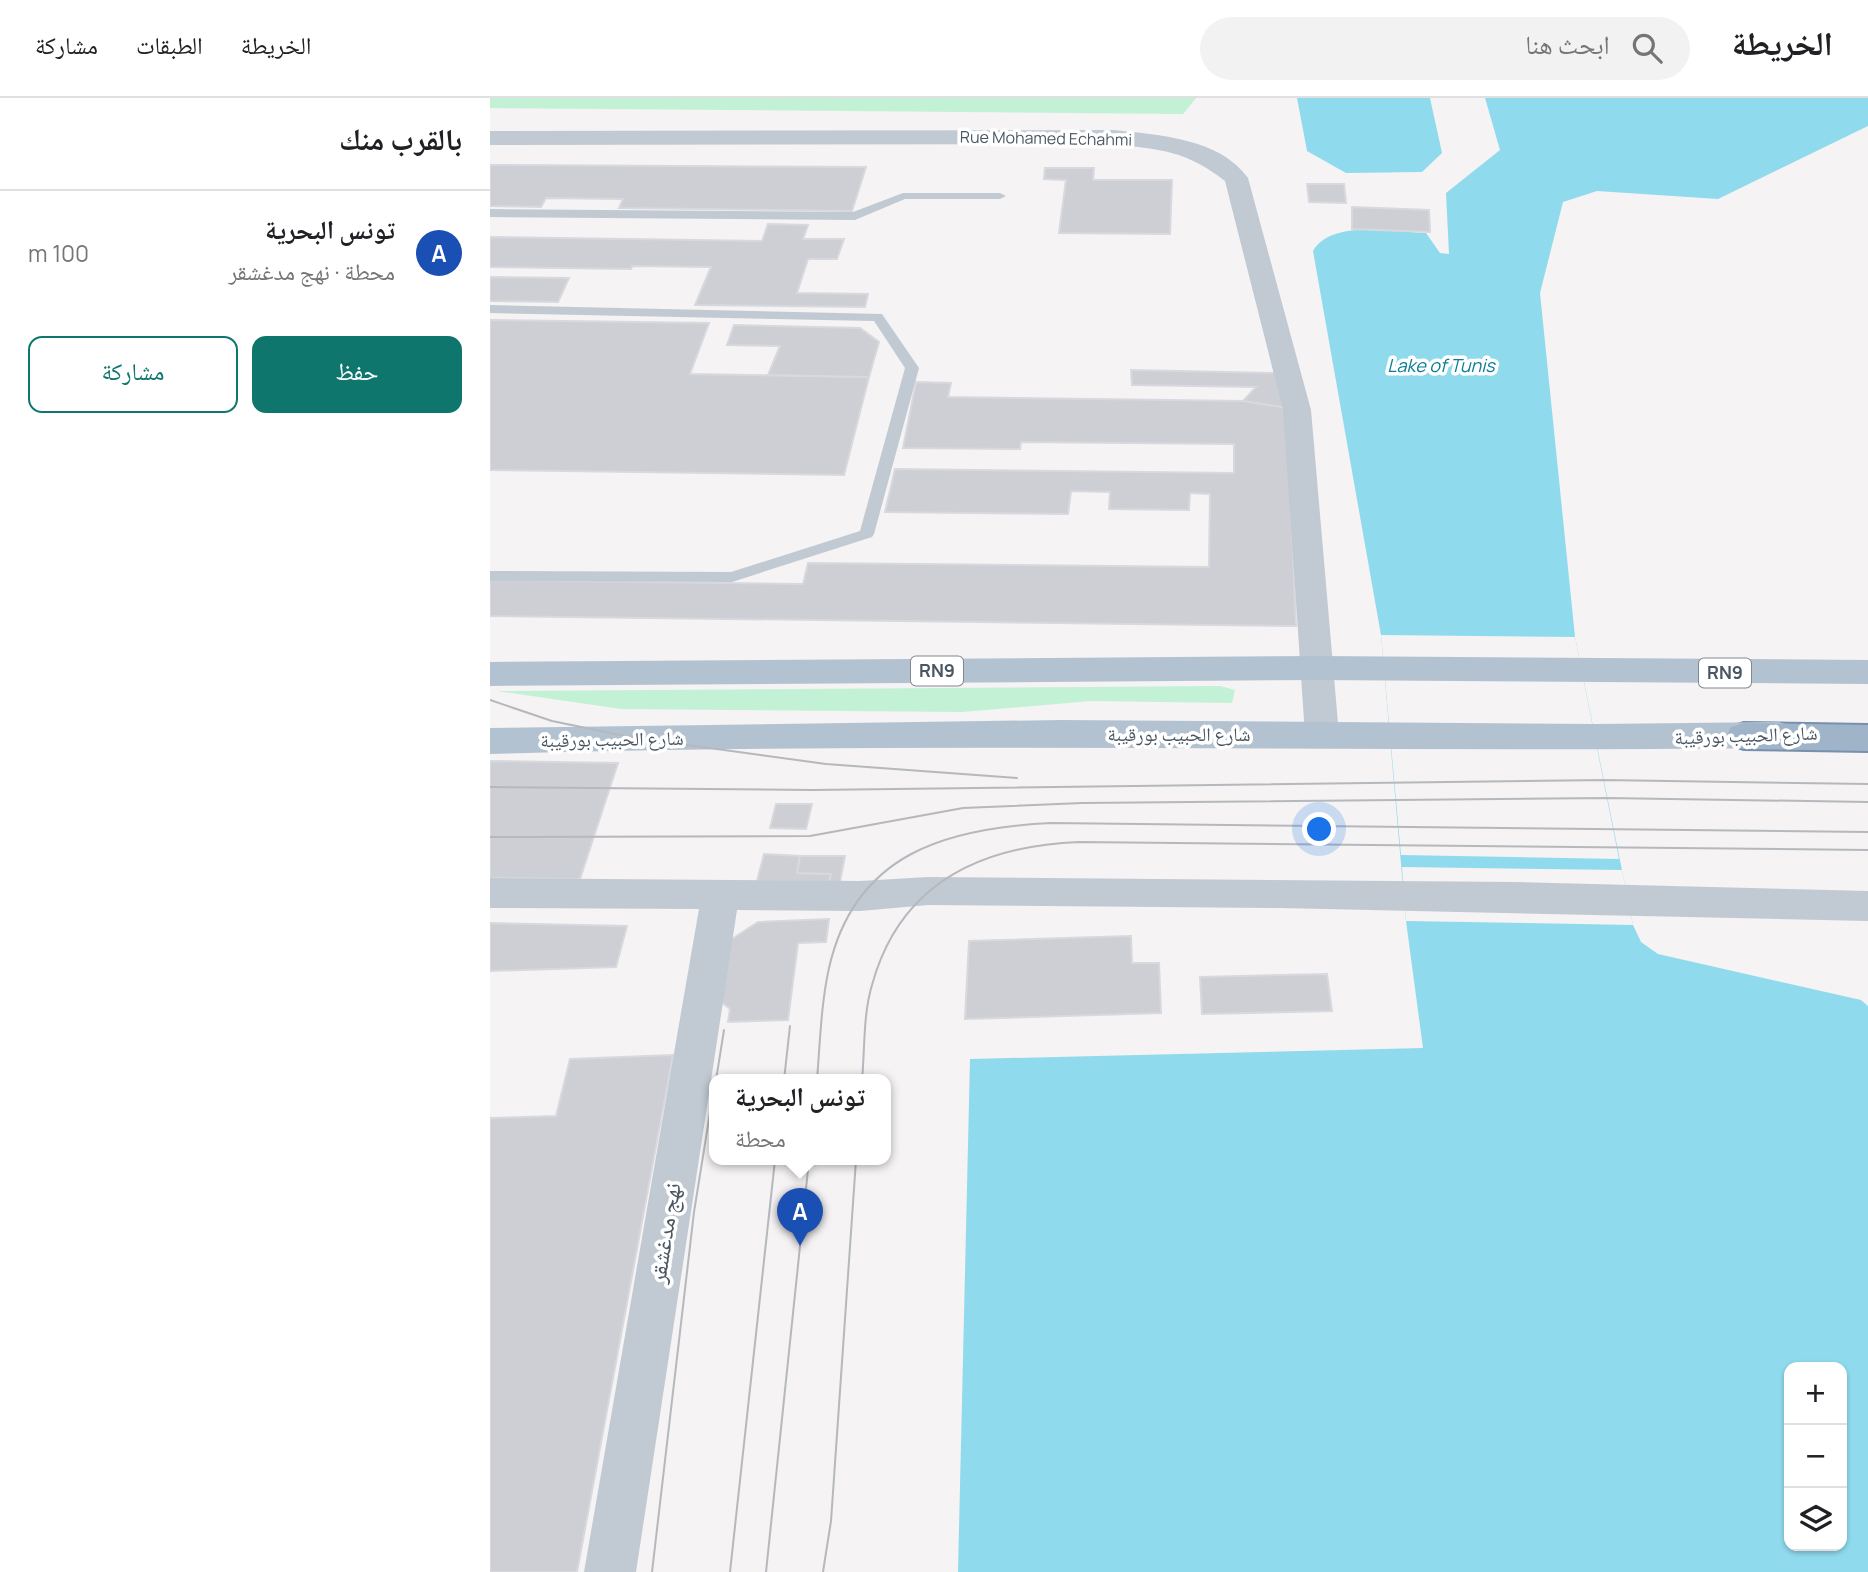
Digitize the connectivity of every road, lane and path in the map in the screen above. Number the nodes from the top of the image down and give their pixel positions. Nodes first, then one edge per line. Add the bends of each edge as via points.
1 (490, 138) edge
2 (1000, 196) dead end
3 (490, 214) edge
4 (490, 309) edge
5 (490, 576) edge
6 (1868, 653) edge
7 (1318, 668) junction
8 (1868, 672) edge
9 (1705, 673) junction
10 (490, 674) edge
11 (1868, 730) edge
12 (1322, 735) junction
13 (1744, 736) junction
14 (1868, 738) edge
15 (490, 741) edge
16 (490, 893) edge
17 (720, 895) junction
18 (1868, 906) edge
19 (610, 1572) edge

1 - 7 street, Rue Mohamed Echahmi via 1114,137 1171,144 1210,158 1236,178 1297,410
2 - 3 lane via 903,196 855,216
4 - 5 lane via 877,317 912,368 867,534 732,577
6 - 9 main road
7 - 9 main road, RN9
7 - 10 main road, RN9
7 - 12 street, Rue Mohamed Echahmi
8 - 9 main road, RN9
11 - 13 main road, شارع الحبيب بورقيبة
12 - 13 main road, شارع الحبيب بورقيبة
12 - 15 main road, شارع الحبيب بورقيبة via 1061,733
13 - 14 highway
16 - 17 street
17 - 18 street via 860,896 928,891 1404,894
17 - 19 street, نهج مدغشقر

